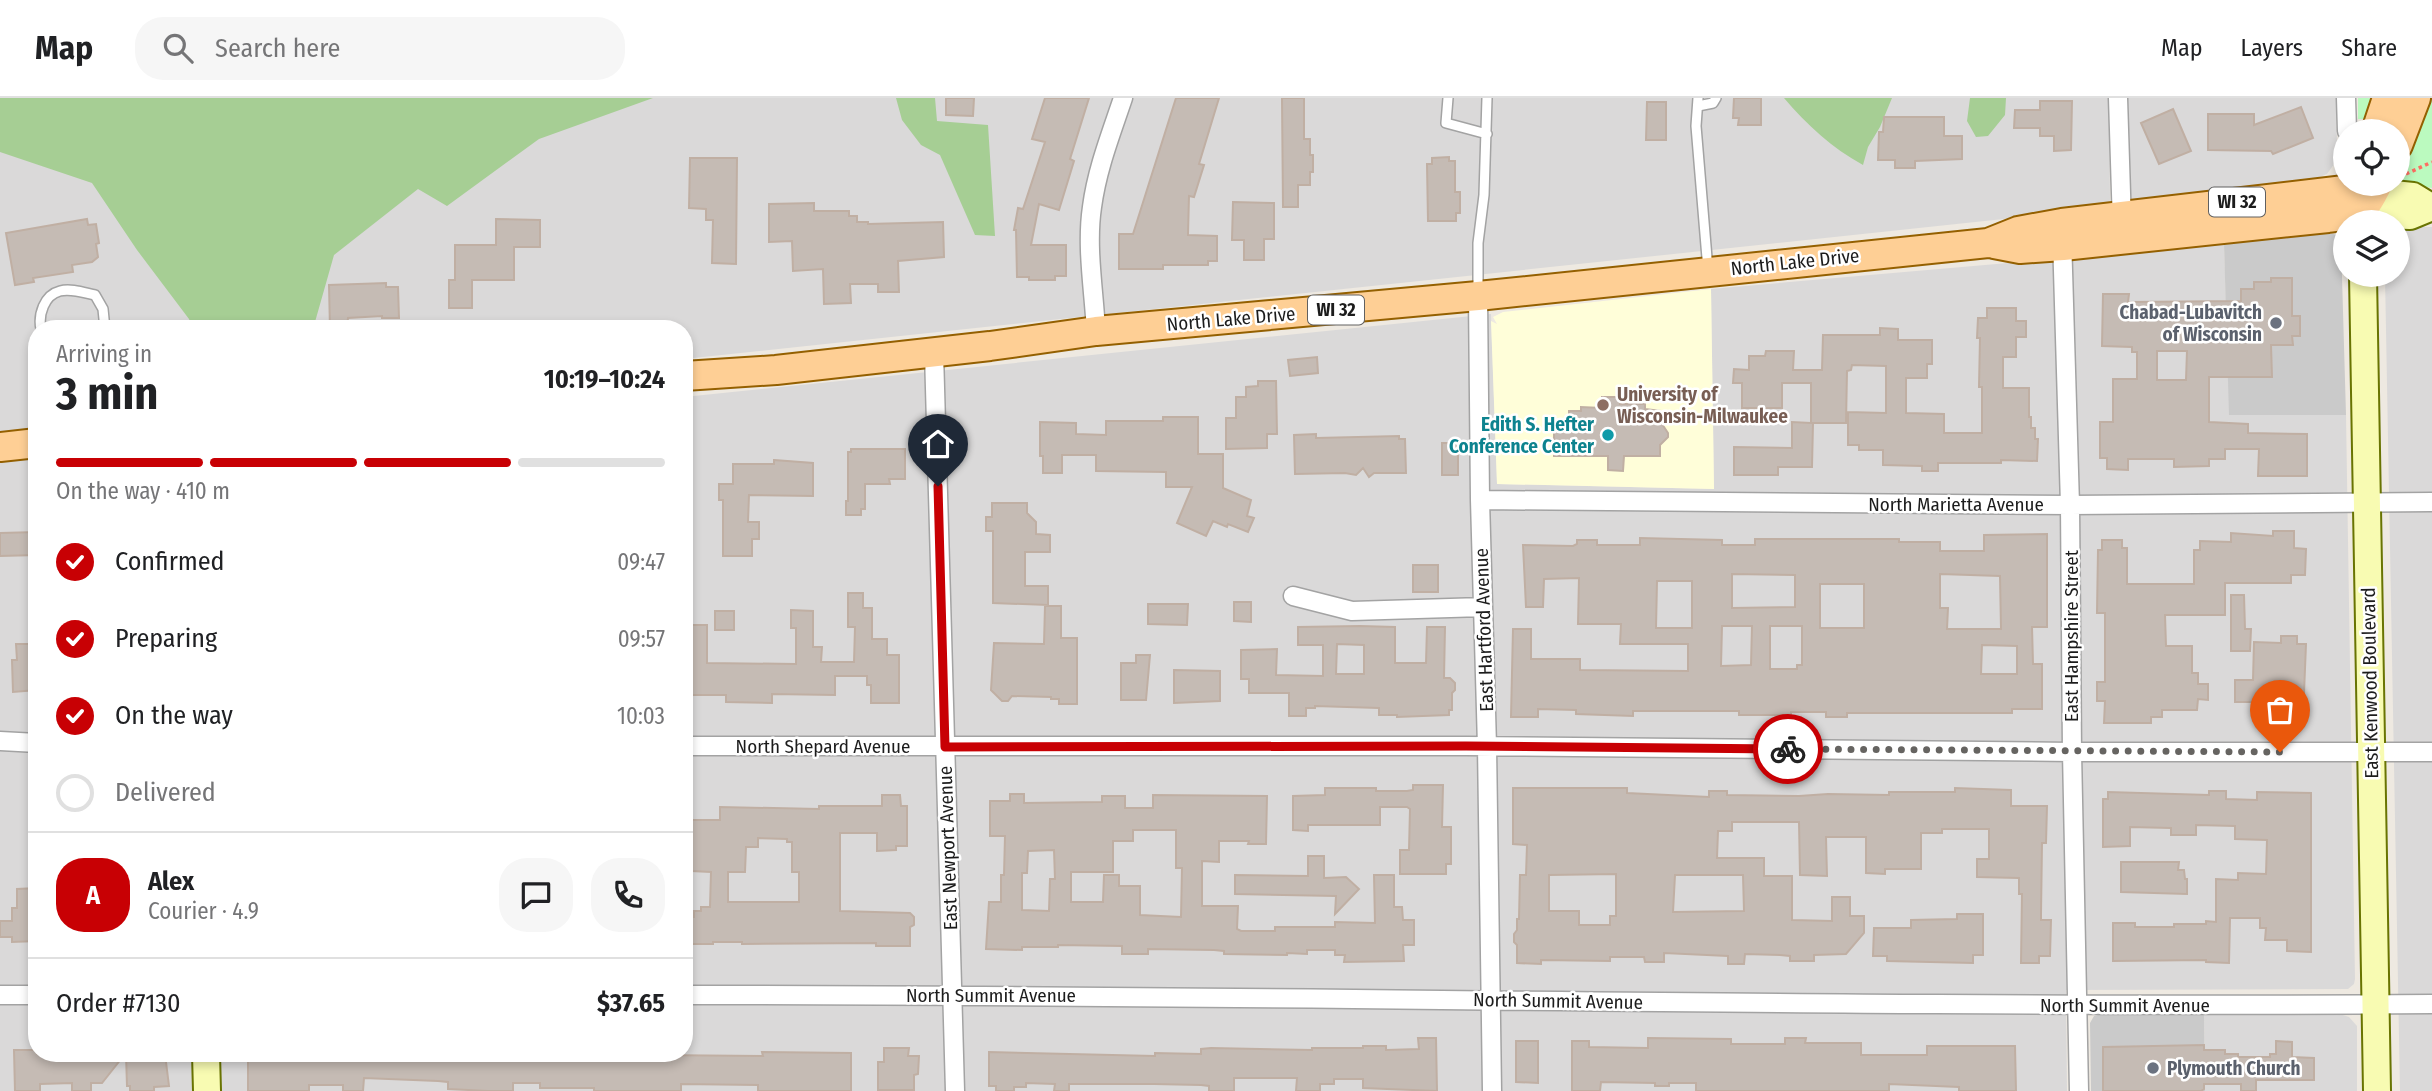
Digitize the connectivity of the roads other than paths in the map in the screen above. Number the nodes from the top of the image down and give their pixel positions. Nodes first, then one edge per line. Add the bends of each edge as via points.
1 (1123, 98) edge
2 (1448, 98) edge
3 (1487, 98) edge
4 (1716, 98) edge
5 (2118, 98) edge
6 (2346, 98) edge
7 (2387, 98) edge
8 (2416, 98) edge
9 (1698, 102) edge
10 (2347, 119) edge
11 (2379, 119) edge
12 (2408, 119) edge
13 (1487, 134) junction
14 (2345, 196) edge
15 (2373, 196) edge
16 (2432, 207) edge
17 (2122, 227) junction
18 (2062, 234) junction
19 (1708, 272) junction
20 (2363, 287) edge
21 (1478, 296) junction
22 (40, 320) edge
23 (104, 320) edge
24 (1096, 331) junction
25 (934, 353) junction
26 (693, 375) edge
27 (28, 444) edge
28 (0, 447) edge
29 (1480, 500) junction
30 (2367, 502) junction
31 (2432, 502) edge
32 (2070, 505) junction
33 (1293, 596) dead end
34 (1483, 607) junction
35 (0, 741) edge
36 (28, 743) edge
37 (693, 746) edge
38 (1487, 746) junction
39 (945, 747) junction
40 (2072, 752) junction
41 (2371, 752) junction
42 (2432, 752) edge
43 (0, 995) edge
44 (28, 995) edge
45 (693, 995) edge
46 (953, 995) junction
47 (1491, 1000) junction
48 (2376, 1004) junction
49 (2432, 1004) edge
50 (2078, 1005) junction
51 (206, 1062) edge
52 (207, 1091) edge
53 (955, 1091) edge
54 (1492, 1091) edge
55 (2079, 1091) edge
56 (2377, 1091) edge

1 - 24 street via 1091,208
2 - 13 lane via 1446,123
3 - 13 lane
4 - 9 lane via 1713,103
5 - 17 street
6 - 10 street
7 - 11 main road
8 - 12 main road
9 - 19 lane
13 - 21 lane
14 - 17 main road, North Lake Drive / WI 32
15 - 16 street, North Lake Drive / WI 32 via 2410,216
17 - 18 main road, North Lake Drive / WI 32
18 - 19 main road, North Lake Drive / WI 32 via 2020,249 1988,243
18 - 32 street, East Hampshire Street
19 - 21 main road, North Lake Drive / WI 32
20 - 30 street, East Kenwood Boulevard
21 - 24 main road, North Lake Drive / WI 32
21 - 29 street, East Hartford Avenue
22 - 23 lane via 48,299 59,291 95,295
24 - 25 main road, North Lake Drive / WI 32
25 - 26 main road, North Lake Drive / WI 32
25 - 39 street, East Newport Avenue
27 - 28 main road
29 - 32 street, North Marietta Avenue
29 - 34 street, East Hartford Avenue
30 - 31 street, North Marietta Avenue
30 - 32 street, North Marietta Avenue
30 - 41 street, East Kenwood Boulevard
32 - 40 street, East Hampshire Street
33 - 34 street via 1352,611
34 - 38 street, East Hartford Avenue
35 - 36 street
37 - 39 street, North Shepard Avenue
38 - 39 street, North Shepard Avenue
38 - 40 street, North Shepard Avenue
38 - 47 street, East Hartford Avenue
39 - 46 street, East Newport Avenue
40 - 41 street, North Shepard Avenue
40 - 50 street, East Hampshire Street
41 - 42 street, North Shepard Avenue
41 - 48 street, East Kenwood Boulevard
43 - 44 street
45 - 46 street, North Summit Avenue
46 - 47 street, North Summit Avenue
46 - 53 street, East Newport Avenue
47 - 50 street, North Summit Avenue
47 - 54 street, East Hartford Avenue
48 - 49 street, North Summit Avenue
48 - 50 street, North Summit Avenue
48 - 56 street, East Kenwood Boulevard
50 - 55 street, East Hampshire Street
51 - 52 street

